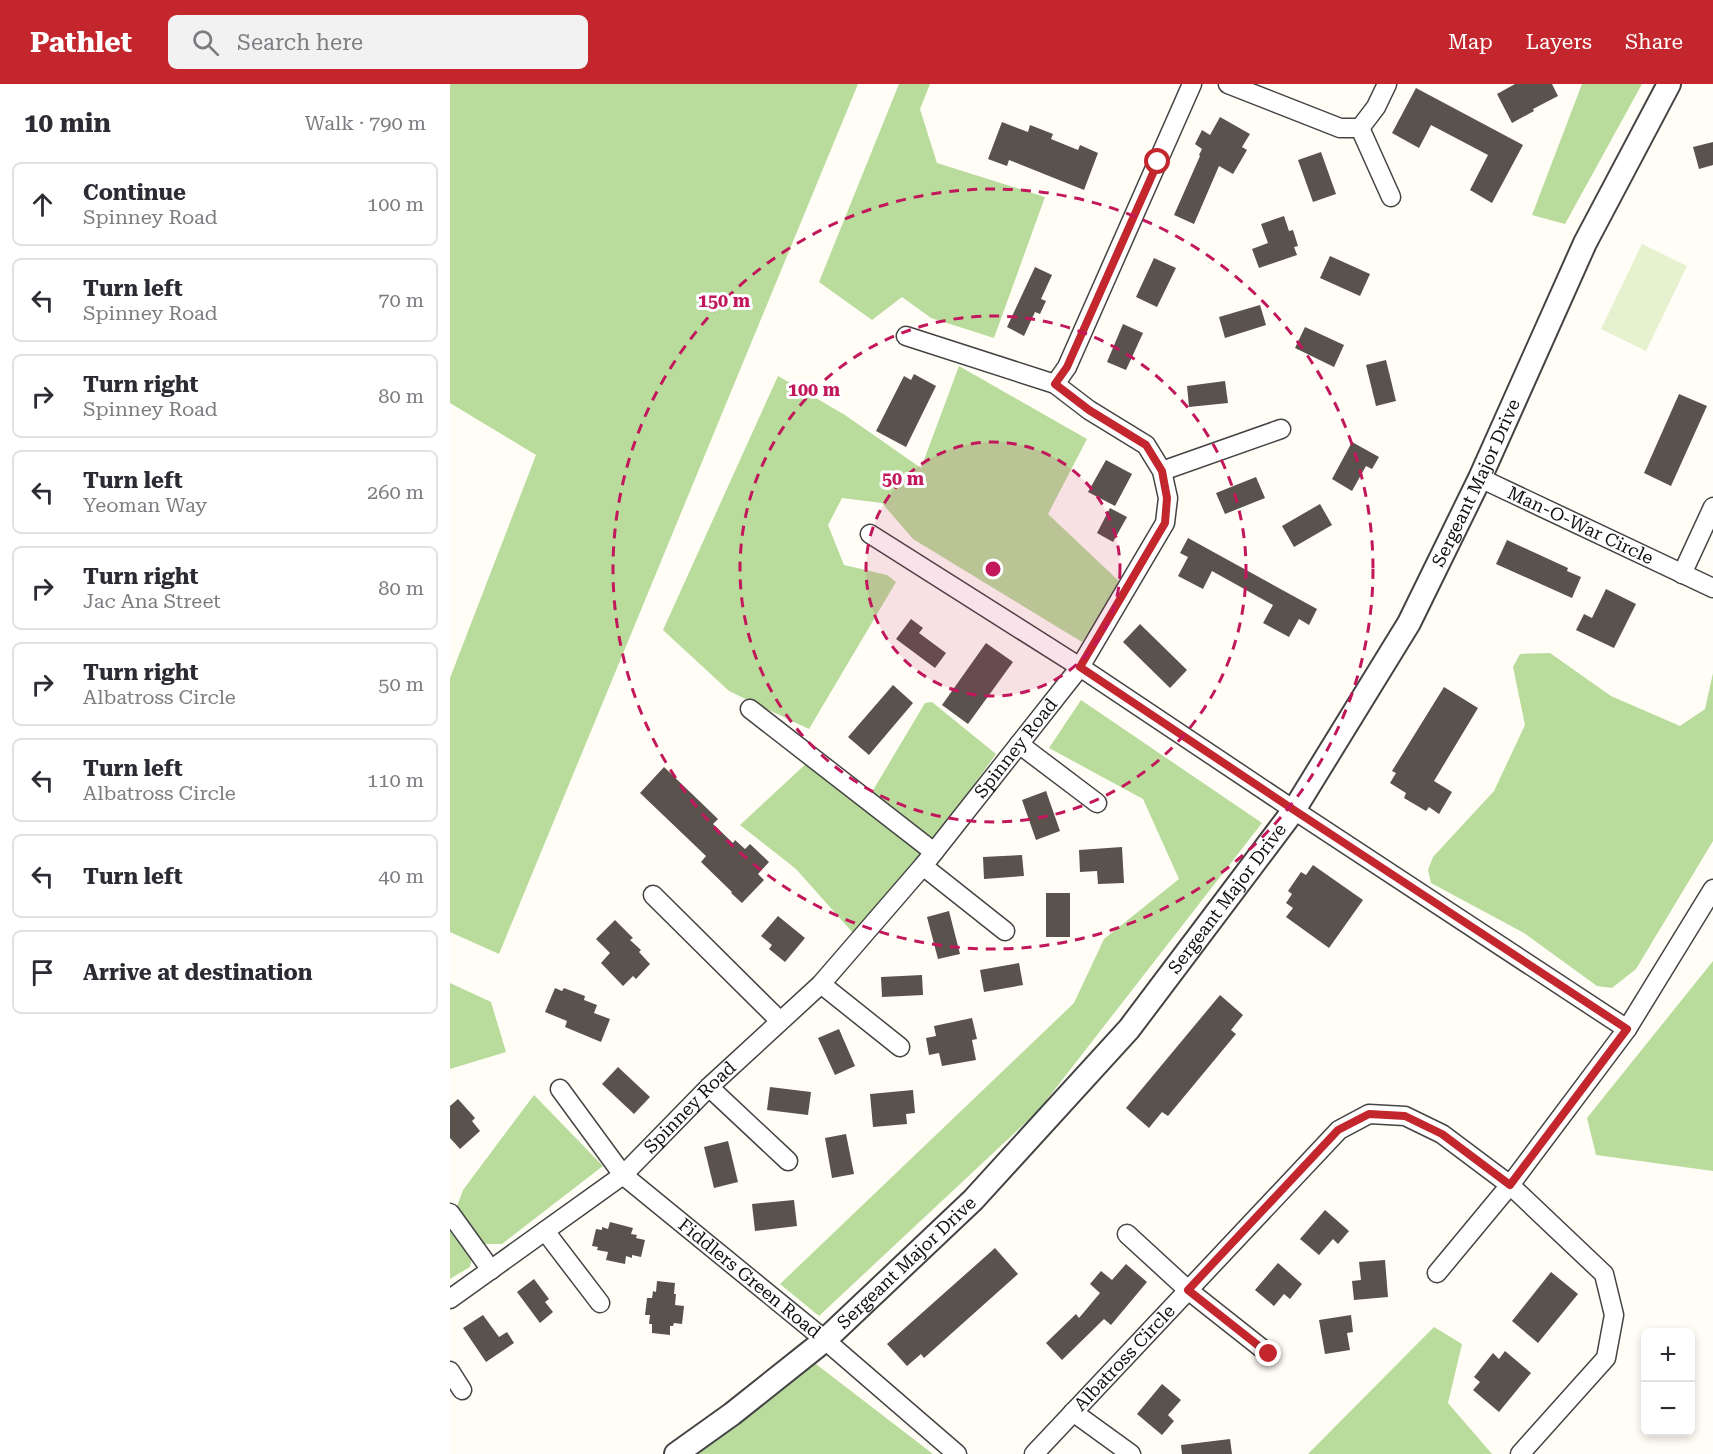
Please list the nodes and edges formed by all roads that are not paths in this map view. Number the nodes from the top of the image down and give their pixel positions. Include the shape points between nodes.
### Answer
1 (1192, 84) edge
2 (1228, 84) edge
3 (1387, 84) edge
4 (1669, 84) edge
5 (1360, 128) junction
6 (1391, 197) dead end
7 (906, 336) dead end
8 (1055, 384) junction
9 (1281, 429) dead end
10 (1162, 471) junction
11 (1480, 478) junction
12 (1713, 507) edge
13 (870, 534) dead end
14 (1682, 574) junction
15 (1713, 588) edge
16 (1080, 667) junction
17 (750, 709) dead end
18 (1019, 744) junction
19 (1097, 803) dead end
20 (1294, 810) junction
21 (929, 859) junction
22 (1713, 889) edge
23 (653, 896) dead end
24 (1005, 931) dead end
25 (821, 984) junction
26 (780, 1021) junction
27 (1627, 1029) junction
28 (900, 1047) dead end
29 (709, 1087) junction
30 (560, 1089) dead end
31 (788, 1161) dead end
32 (622, 1175) junction
33 (1510, 1185) junction
34 (450, 1213) edge
35 (545, 1231) junction
36 (1127, 1234) dead end
37 (491, 1270) junction
38 (1437, 1273) dead end
39 (1188, 1290) junction
40 (450, 1299) edge
41 (600, 1303) dead end
42 (825, 1340) junction
43 (1269, 1354) dead end
44 (450, 1371) edge
45 (462, 1390) dead end
46 (1073, 1412) junction
47 (676, 1454) edge
48 (957, 1454) edge
49 (1034, 1454) edge
50 (1131, 1454) edge
51 (1520, 1454) edge

1 - 8 street via 1067,367
2 - 5 street via 1340,128
3 - 5 street
4 - 11 street, Sergeant Major Drive via 1585,243
5 - 6 street
7 - 8 street, Spinney Road
8 - 10 street, Spinney Road via 1146,445
9 - 10 street
10 - 16 street, Spinney Road via 1167,498 1165,523
11 - 14 street, Man-O-War Circle
11 - 20 street, Sergeant Major Drive via 1409,622
12 - 14 street
13 - 16 street
14 - 15 street, Man-O-War Circle
16 - 18 street, Spinney Road
16 - 20 street
17 - 21 street
18 - 19 street
18 - 21 street, Spinney Road
20 - 27 street
20 - 42 street, Sergeant Major Drive via 1129,1029 973,1200
21 - 24 street
21 - 25 street, Spinney Road
22 - 27 street
23 - 26 street
25 - 26 street, Spinney Road
25 - 28 street
26 - 29 street, Spinney Road
27 - 33 street
29 - 31 street
29 - 32 street, Spinney Road
30 - 32 street, Fiddlers Green Road
32 - 35 street, Spinney Road
32 - 42 street, Fiddlers Green Road
33 - 38 street
33 - 39 street, Albatross Circle via 1442,1134 1405,1116 1369,1114 1338,1130
33 - 51 street, Albatross Circle via 1604,1274 1614,1315 1605,1358
34 - 37 street
35 - 37 street, Spinney Road
35 - 41 street
36 - 39 street
37 - 40 street, Spinney Road
39 - 43 street
39 - 46 street, Albatross Circle
42 - 47 street, Sergeant Major Drive
42 - 48 street, Fiddlers Green Road
44 - 45 street
46 - 49 street, Albatross Circle
46 - 50 street

